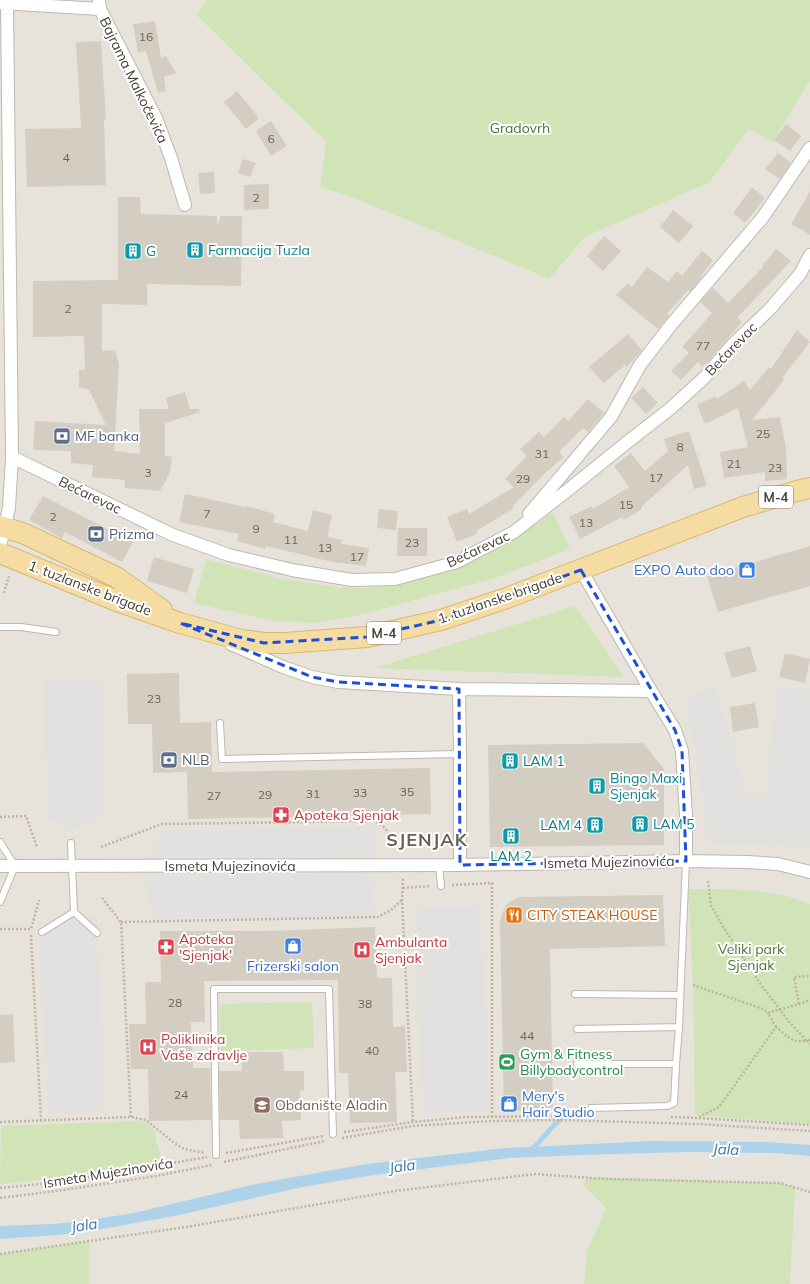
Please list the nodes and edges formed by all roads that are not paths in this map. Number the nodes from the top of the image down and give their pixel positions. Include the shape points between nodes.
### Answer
1 (4, 2) edge
2 (100, 4) edge
3 (810, 148) edge
4 (185, 205) dead end
5 (810, 255) edge
6 (5, 368) edge
7 (12, 457) junction
8 (810, 488) edge
9 (514, 532) junction
10 (1, 533) edge
11 (0, 553) edge
12 (581, 570) junction
13 (180, 623) junction
14 (0, 627) edge
15 (56, 632) dead end
16 (459, 689) junction
17 (651, 692) junction
18 (220, 723) dead end
19 (460, 754) junction
20 (0, 842) edge
21 (71, 843) dead end
22 (686, 861) junction
23 (439, 865) junction
24 (460, 865) junction
25 (0, 866) edge
26 (16, 866) junction
27 (72, 866) junction
28 (810, 872) edge
29 (441, 886) dead end
30 (0, 902) edge
31 (74, 912) junction
32 (42, 932) dead end
33 (98, 933) dead end
34 (575, 994) dead end
35 (680, 995) junction
36 (679, 1027) junction
37 (577, 1029) dead end
38 (577, 1064) dead end
39 (676, 1064) junction
40 (591, 1108) dead end
41 (335, 1136) road end
42 (216, 1155) road end

1 - 2 street
1 - 6 street
2 - 4 street, Bajrama Malkočevića via 156,118
3 - 9 street via 763,217 640,365 611,417
5 - 9 street, Bećarevac via 800,274 770,309 732,345 705,377 671,408
6 - 7 street
7 - 9 street, Bećarevac via 173,535 229,555 292,570 352,580 395,579 457,562
7 - 10 street via 9,508
8 - 12 main road, 1. tuzlanske brigade / M-4 via 743,507
10 - 13 main road, 1. tuzlanske brigade / M-4 via 26,534 116,577
11 - 13 main road, 1. tuzlanske brigade / M-4 via 117,601
12 - 13 main road, 1. tuzlanske brigade / M-4 via 448,617 367,637 264,643 242,640
12 - 17 street, Ismeta Mujezinovića
13 - 16 street via 312,677 338,682
14 - 15 lane
16 - 17 street
16 - 19 street
17 - 22 street, Ismeta Mujezinovića via 675,730 682,751
18 - 19 lane via 222,758
19 - 24 street
20 - 26 lane
21 - 27 lane
22 - 24 street, Ismeta Mujezinovića
22 - 28 street, Ismeta Mujezinovića via 778,864
22 - 35 lane
23 - 24 street, Ismeta Mujezinovića
23 - 27 street, Ismeta Mujezinovića
23 - 29 lane
25 - 26 street, Ismeta Mujezinovića
26 - 27 street, Ismeta Mujezinovića
26 - 30 lane
27 - 31 lane
31 - 32 lane
31 - 33 lane
34 - 35 lane
35 - 36 lane
36 - 37 lane
36 - 39 lane
38 - 39 lane
39 - 40 lane via 674,1103 667,1106
41 - 42 lane via 329,989 214,989

